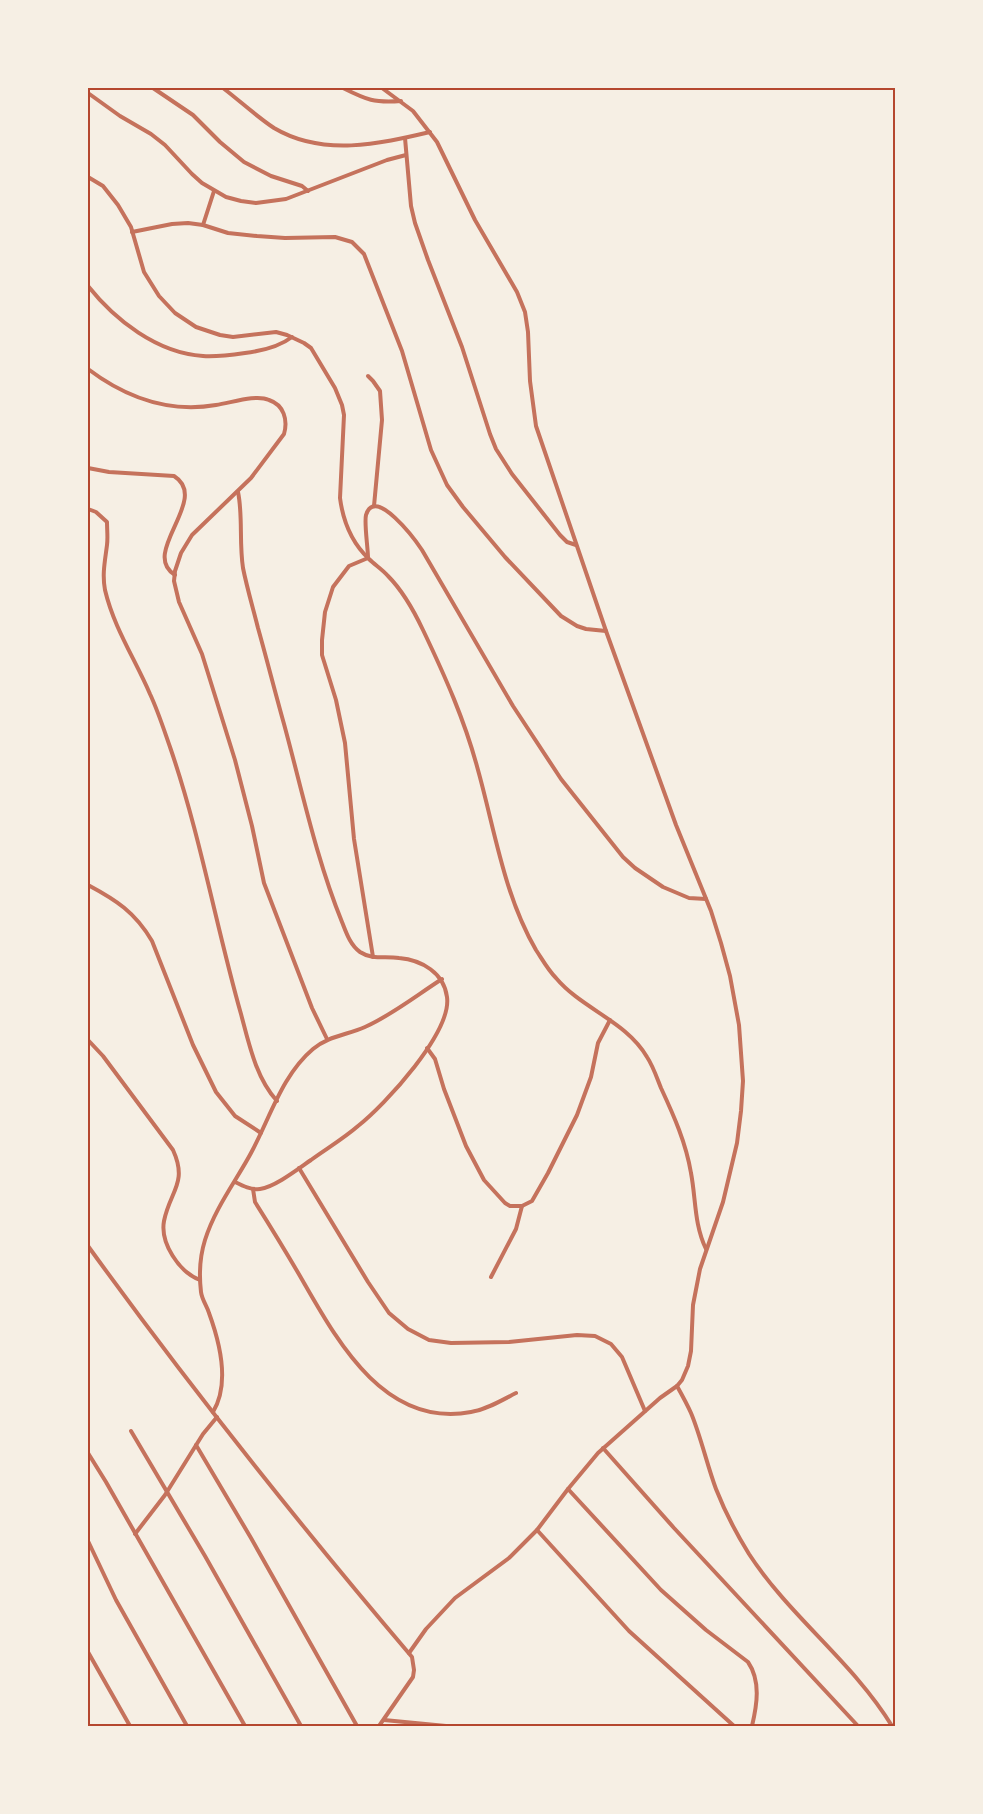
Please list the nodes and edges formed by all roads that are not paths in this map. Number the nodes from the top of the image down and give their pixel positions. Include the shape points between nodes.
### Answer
1 (153, 88) edge
2 (223, 88) edge
3 (343, 88) edge
4 (382, 88) edge
5 (88, 94) edge
6 (401, 101) junction
7 (430, 132) junction
8 (405, 138) junction
9 (406, 155) junction
10 (88, 176) edge
11 (214, 191) junction
12 (308, 191) junction
13 (203, 225) junction
14 (132, 232) junction
15 (88, 286) edge
16 (292, 337) junction
17 (88, 369) edge
18 (368, 376) dead end
19 (88, 468) edge
20 (238, 492) junction
21 (374, 506) junction
22 (88, 509) edge
23 (576, 545) junction
24 (368, 558) junction
25 (174, 575) junction
26 (606, 630) junction
27 (88, 886) edge
28 (706, 899) junction
29 (373, 957) junction
30 (442, 979) junction
31 (610, 1020) junction
32 (327, 1039) junction
33 (88, 1040) edge
34 (427, 1048) junction
35 (277, 1101) junction
36 (261, 1133) junction
37 (300, 1168) junction
38 (235, 1182) junction
39 (253, 1189) junction
40 (522, 1206) junction
41 (88, 1246) edge
42 (706, 1248) junction
43 (491, 1277) dead end
44 (200, 1280) junction
45 (677, 1386) junction
46 (516, 1393) dead end
47 (645, 1411) junction
48 (213, 1412) junction
49 (217, 1417) junction
50 (131, 1431) dead end
51 (196, 1445) junction
52 (603, 1448) junction
53 (88, 1453) edge
54 (568, 1489) junction
55 (168, 1491) junction
56 (537, 1530) junction
57 (135, 1534) junction
58 (88, 1541) edge
59 (88, 1652) edge
60 (409, 1653) junction
61 (384, 1720) junction
62 (130, 1726) edge
63 (187, 1726) edge
64 (245, 1726) edge
65 (301, 1726) edge
66 (357, 1726) edge
67 (379, 1726) edge
68 (446, 1726) edge
69 (734, 1726) edge
70 (752, 1726) edge
71 (858, 1726) edge
72 (892, 1726) edge

1 - 12 lane via 193,114 244,162
2 - 8 lane via 275,128 310,142 334,146
3 - 6 lane via 367,100
4 - 6 lane
5 - 11 lane via 151,134
6 - 7 lane
7 - 8 lane
7 - 23 lane via 525,312 536,426
8 - 9 lane
9 - 12 lane
9 - 23 lane via 415,223 496,449 560,535
10 - 14 lane via 111,195
11 - 12 lane via 256,203 286,199
11 - 13 lane
13 - 14 lane via 172,224
13 - 26 lane via 257,236 341,237 358,247 364,254 402,351 433,456 447,485 505,557 561,616 586,629
14 - 16 lane via 152,286 166,305 185,320 220,335 233,337 276,332
15 - 16 lane via 132,328 162,345 188,354 218,356 252,352
16 - 24 lane via 311,348 339,396 344,424 341,510 349,533
17 - 20 lane via 125,392 168,406 198,407 256,398 276,403 286,420 284,434
18 - 21 lane via 380,391 382,420
19 - 25 lane via 179,479 185,489 185,499 166,546 166,566
20 - 25 lane via 189,539
20 - 29 lane via 244,568 317,854 353,946
21 - 24 lane via 367,511 365,519
21 - 28 lane via 380,506 387,512 422,550 513,706 561,779 623,857 663,886 689,898
22 - 35 lane via 107,522 103,569 106,591 122,639 150,694 170,748 192,820 249,1042 262,1081
23 - 26 lane
24 - 29 lane via 349,566 333,587 325,612 322,655 345,743 354,839
24 - 31 lane via 388,575 406,600 450,687 470,741 511,896 527,933 556,979
25 - 32 lane via 179,602 202,654 235,760 264,883
26 - 28 lane
27 - 36 lane via 122,905 142,926 152,941 193,1046 216,1092 235,1116
28 - 42 lane via 735,1000 742,1081 741,1111 730,1175
29 - 30 lane via 412,960
30 - 32 lane via 366,1027
30 - 34 lane via 447,1009
31 - 40 lane via 598,1043 591,1077 577,1115 532,1202
31 - 42 lane via 628,1034 647,1056 678,1126 692,1176 700,1236
32 - 35 lane via 302,1060
33 - 44 lane via 173,1150 179,1182 165,1217 164,1233 178,1265 188,1275
34 - 37 lane via 389,1097 359,1126
34 - 40 lane via 435,1059 466,1146 484,1180 505,1203
35 - 36 lane
36 - 38 lane
37 - 39 lane via 267,1187
37 - 47 lane via 368,1282 390,1313 408,1329 429,1340 451,1343 595,1336 611,1344 622,1356
38 - 39 lane
38 - 44 lane via 205,1240
39 - 46 lane via 255,1202 332,1332 357,1364 387,1393 411,1406 449,1414 473,1412
40 - 43 lane via 516,1229
41 - 48 lane
42 - 45 lane via 696,1289 691,1351 686,1373
44 - 48 lane via 201,1295 215,1330 221,1359 219,1402
45 - 47 lane
45 - 72 lane via 691,1414 726,1513 749,1553 775,1589 854,1675
47 - 52 lane
48 - 49 lane
49 - 51 lane
49 - 60 lane
50 - 55 lane
51 - 55 lane
51 - 66 lane
52 - 54 lane
52 - 71 lane
53 - 57 lane
54 - 56 lane
54 - 70 lane via 661,1590 748,1662 757,1680
55 - 57 lane
55 - 65 lane
56 - 60 lane via 509,1558 455,1598
56 - 69 lane via 629,1631
57 - 64 lane
58 - 63 lane via 116,1600
59 - 62 lane
60 - 61 lane via 414,1663 413,1677
61 - 67 lane
61 - 68 lane

